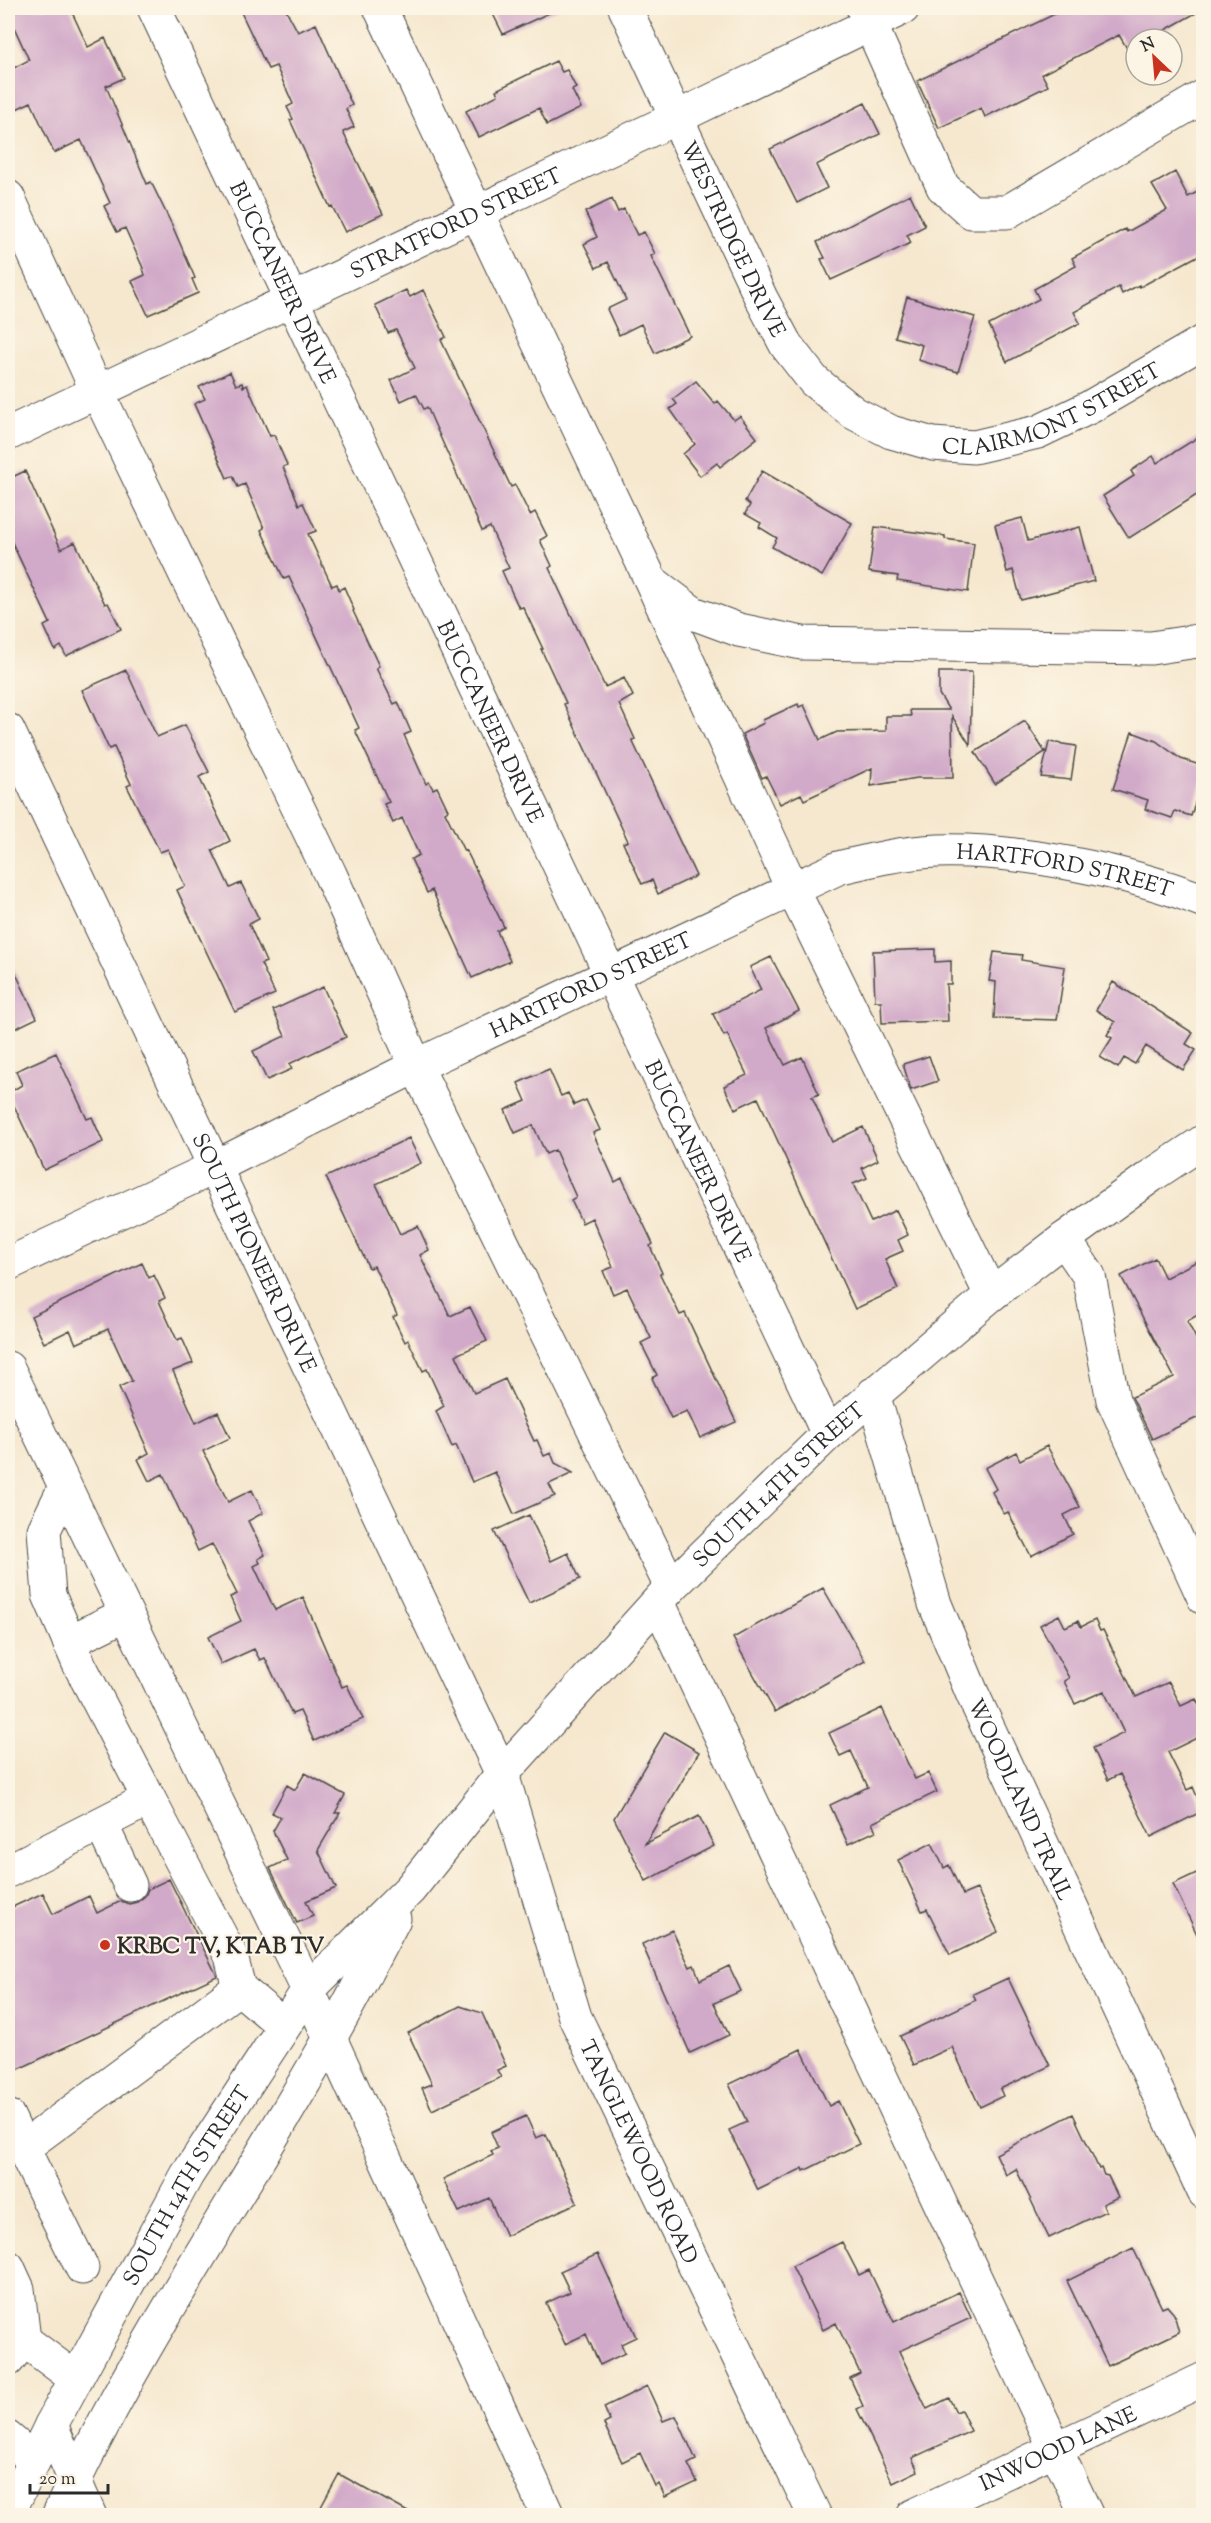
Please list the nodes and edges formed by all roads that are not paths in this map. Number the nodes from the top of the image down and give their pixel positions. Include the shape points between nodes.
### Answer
1 (154, 8) edge
2 (380, 8) edge
3 (625, 8) edge
4 (903, 8) edge
5 (866, 16) edge
6 (1203, 96) edge
7 (678, 117) junction
8 (8, 197) edge
9 (478, 212) junction
10 (291, 300) junction
11 (1203, 340) edge
12 (98, 391) junction
13 (891, 432) joint
14 (8, 434) edge
15 (651, 581) junction
16 (1203, 640) edge
17 (8, 730) edge
18 (793, 890) junction
19 (1203, 902) edge
20 (611, 975) junction
21 (416, 1066) junction
22 (1203, 1141) edge
23 (213, 1168) junction
24 (1064, 1239) junction
25 (10, 1257) edge
26 (992, 1295) junction
27 (8, 1368) edge
28 (873, 1394) junction
29 (828, 1434) junction
30 (65, 1487) junction
31 (664, 1595) junction
32 (1203, 1598) edge
33 (126, 1614) junction
34 (69, 1642) junction
35 (502, 1774) junction
36 (149, 1799) junction
37 (101, 1824) junction
38 (8, 1871) edge
39 (130, 1885) dead end
40 (410, 1890) junction
41 (239, 1988) junction
42 (308, 1990) junction
43 (284, 2026) junction
44 (329, 2039) junction
45 (8, 2116) edge
46 (23, 2148) junction
47 (1203, 2192) edge
48 (82, 2268) dead end
49 (11, 2283) edge
50 (16, 2350) edge
51 (76, 2379) junction
52 (1203, 2379) edge
53 (51, 2425) junction
54 (8, 2438) edge
55 (1058, 2448) junction
56 (34, 2460) junction
57 (74, 2480) junction
58 (8, 2514) edge
59 (58, 2516) edge
60 (90, 2516) edge
61 (548, 2516) edge
62 (815, 2516) edge
63 (913, 2516) edge
64 (1087, 2516) edge

1 - 10 street, BUCCANEER DRIVE
2 - 9 street
3 - 7 street, WESTRIDGE DRIVE
4 - 5 street, STRATFORD STREET
5 - 6 street via 943,187 971,212 1006,212
5 - 7 street, STRATFORD STREET
7 - 9 street, STRATFORD STREET
7 - 13 street, WESTRIDGE DRIVE via 786,345 814,381 854,413
8 - 12 street
9 - 10 street, STRATFORD STREET
9 - 15 street
10 - 12 street, STRATFORD STREET
10 - 20 street, BUCCANEER DRIVE
11 - 13 street, CLAIRMONT STREET via 1090,407 1038,432 974,447 933,444
12 - 14 street, STRATFORD STREET
12 - 21 street via 330,874
15 - 16 street via 693,613 739,630 802,643 1150,648
15 - 18 street
17 - 23 street, SOUTH PIONEER DRIVE
18 - 19 street, HARTFORD STREET via 838,868 881,857 937,851 978,852 1140,879
18 - 20 street, HARTFORD STREET
18 - 26 street
20 - 21 street, HARTFORD STREET
20 - 29 street, BUCCANEER DRIVE
21 - 23 street, HARTFORD STREET
21 - 31 street
22 - 24 street, SOUTH 14TH STREET
23 - 25 street, HARTFORD STREET
23 - 35 street, SOUTH PIONEER DRIVE
24 - 26 street, SOUTH 14TH STREET
24 - 32 street via 1089,1276 1113,1400
26 - 28 street, SOUTH 14TH STREET
27 - 30 street
28 - 29 street, SOUTH 14TH STREET
28 - 47 street, WOODLAND TRAIL via 943,1624
29 - 31 street, SOUTH 14TH STREET
30 - 33 street
30 - 34 street via 44,1530 50,1595
31 - 35 street, SOUTH 14TH STREET
31 - 55 street
33 - 34 street
33 - 42 street
34 - 36 street
35 - 40 street, SOUTH 14TH STREET
35 - 62 street, TANGLEWOOD ROAD via 575,2017
36 - 37 street
36 - 41 street via 231,1956
37 - 38 street
37 - 39 street
40 - 42 street, SOUTH 14TH STREET
40 - 44 street, SOUTH 14TH STREET
41 - 43 street
41 - 46 street
42 - 43 street, SOUTH 14TH STREET
42 - 44 street
43 - 51 street, SOUTH 14TH STREET via 187,2175
44 - 57 street, SOUTH 14TH STREET via 153,2334
44 - 61 street
45 - 46 street
46 - 48 street
49 - 50 street
50 - 51 street
51 - 53 street, SOUTH 14TH STREET
52 - 55 street, INWOOD LANE
53 - 56 street, SOUTH 14TH STREET
53 - 57 street
54 - 56 street
55 - 63 street, INWOOD LANE
55 - 64 street
56 - 58 street, SOUTH 14TH STREET
57 - 59 street, SOUTH 14TH STREET
57 - 60 street

